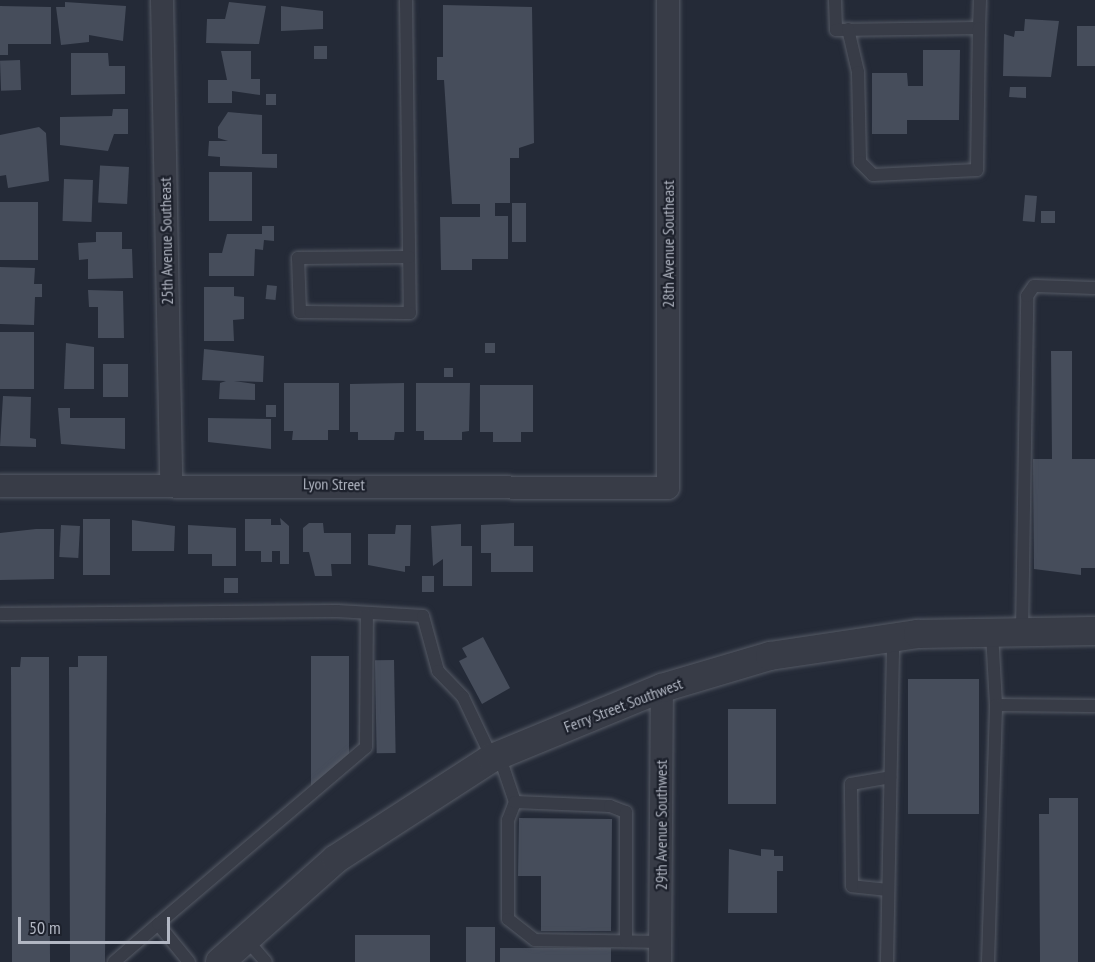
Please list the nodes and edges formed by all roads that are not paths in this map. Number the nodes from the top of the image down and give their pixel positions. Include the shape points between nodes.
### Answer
1 (162, 0) edge
2 (406, 0) edge
3 (668, 0) edge
4 (835, 0) edge
5 (980, 0) edge
6 (979, 28) junction
7 (848, 29) junction
8 (409, 258) junction
9 (1095, 288) edge
10 (171, 482) junction
11 (0, 486) edge
12 (668, 488) joint
13 (0, 614) edge
14 (367, 615) junction
15 (1095, 631) edge
16 (1022, 632) junction
17 (992, 633) junction
18 (893, 638) junction
19 (662, 688) junction
20 (996, 705) junction
21 (1095, 706) edge
22 (496, 756) junction
23 (891, 777) junction
24 (515, 802) junction
25 (888, 890) junction
26 (158, 924) junction
27 (246, 939) junction
28 (626, 941) junction
29 (660, 952) edge
30 (114, 962) edge
31 (189, 962) edge
32 (220, 962) edge
33 (266, 962) edge
34 (887, 962) edge
35 (988, 962) edge

1 - 10 street, 25th Avenue Southeast
2 - 8 lane
3 - 12 street, 28th Avenue Southeast
4 - 7 lane via 836,30
5 - 6 lane
6 - 7 lane
6 - 7 lane via 977,170 885,175 866,172 860,162 858,72
8 - 8 lane via 298,258 300,312 410,313
9 - 16 lane via 1034,286 1027,296
10 - 11 street, Lyon Street
10 - 12 street, Lyon Street
13 - 14 lane
14 - 22 lane via 426,619 438,671 463,698
14 - 26 lane via 366,747
15 - 16 street, Ferry Street Southwest
16 - 17 street, Ferry Street Southwest
17 - 18 street, Ferry Street Southwest
17 - 20 lane
18 - 19 street, Ferry Street Southwest via 770,656
18 - 23 lane
19 - 22 street, Ferry Street Southwest
19 - 29 street, 29th Avenue Southwest
20 - 21 lane
20 - 35 lane
22 - 24 lane
22 - 27 street, Ferry Street Southwest via 336,859
23 - 25 lane
23 - 25 lane via 851,784 852,886
24 - 28 lane via 610,806 626,812
24 - 28 lane via 508,820 508,919 535,940
25 - 34 lane
26 - 30 lane
26 - 31 lane
27 - 32 street, Ferry Street Southwest
27 - 33 lane
28 - 29 lane

